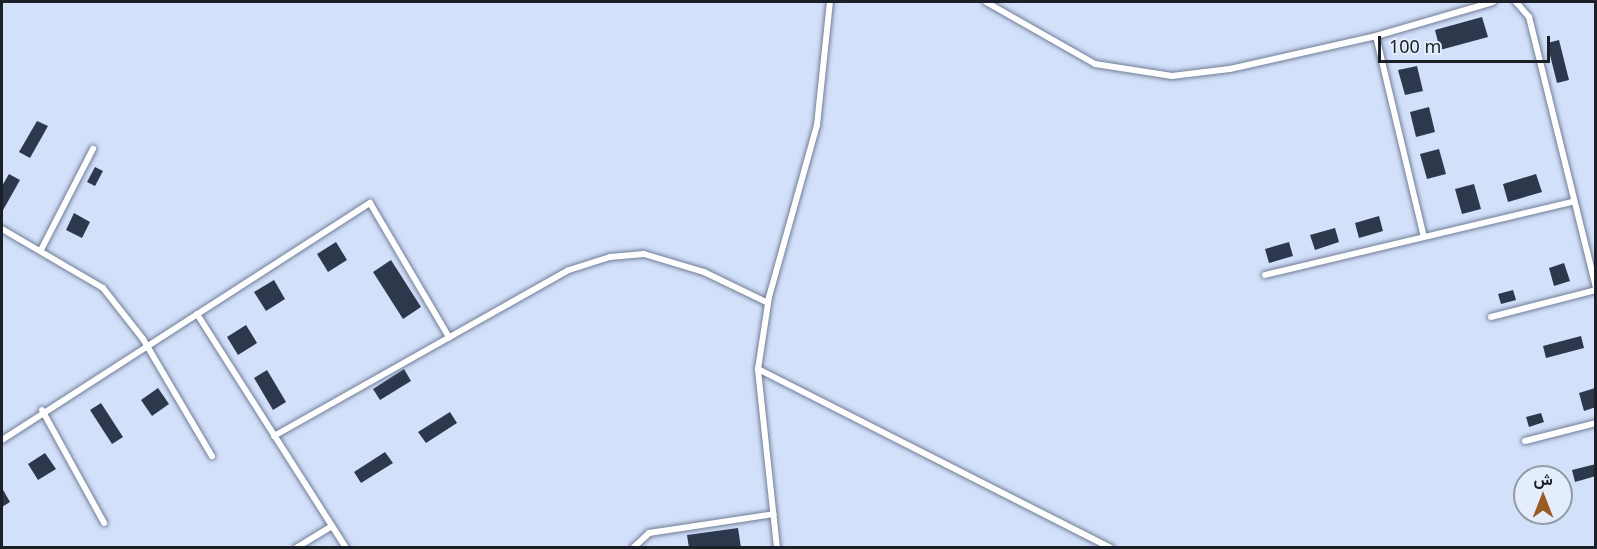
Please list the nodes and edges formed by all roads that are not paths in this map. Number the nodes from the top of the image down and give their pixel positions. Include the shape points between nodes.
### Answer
1 (830, 2) edge
2 (986, 2) edge
3 (1493, 2) edge
4 (1516, 2) edge
5 (1376, 36) junction
6 (93, 149) dead end
7 (1571, 202) junction
8 (2, 229) edge
9 (1423, 234) junction
10 (41, 250) junction
11 (1265, 275) dead end
12 (1596, 289) edge
13 (768, 303) junction
14 (197, 314) junction
15 (1491, 317) dead end
16 (449, 337) junction
17 (146, 345) junction
18 (758, 369) junction
19 (42, 410) junction
20 (1596, 423) edge
21 (274, 436) junction
22 (2, 440) edge
23 (1525, 441) dead end
24 (212, 456) dead end
25 (774, 514) junction
26 (104, 523) dead end
27 (332, 526) junction
28 (296, 548) edge
29 (346, 548) edge
30 (633, 548) edge
31 (777, 548) edge
32 (1111, 548) edge

1 - 13 lane via 817,124
2 - 5 lane via 1095,64 1153,75 1230,69
3 - 5 lane
4 - 7 lane via 1529,17
5 - 9 lane
6 - 10 lane
7 - 9 lane
7 - 12 lane
8 - 10 lane
9 - 11 lane
10 - 17 lane via 103,288
12 - 15 lane
13 - 16 lane via 704,272 644,254 610,257 569,270
13 - 18 lane
14 - 16 lane via 370,203
14 - 17 lane
14 - 21 lane
16 - 21 lane
17 - 19 lane
17 - 24 lane
18 - 25 lane
18 - 32 lane
19 - 22 lane
19 - 26 lane
20 - 23 lane
21 - 27 lane
25 - 30 lane via 649,533
25 - 31 lane
27 - 28 lane
27 - 29 lane

